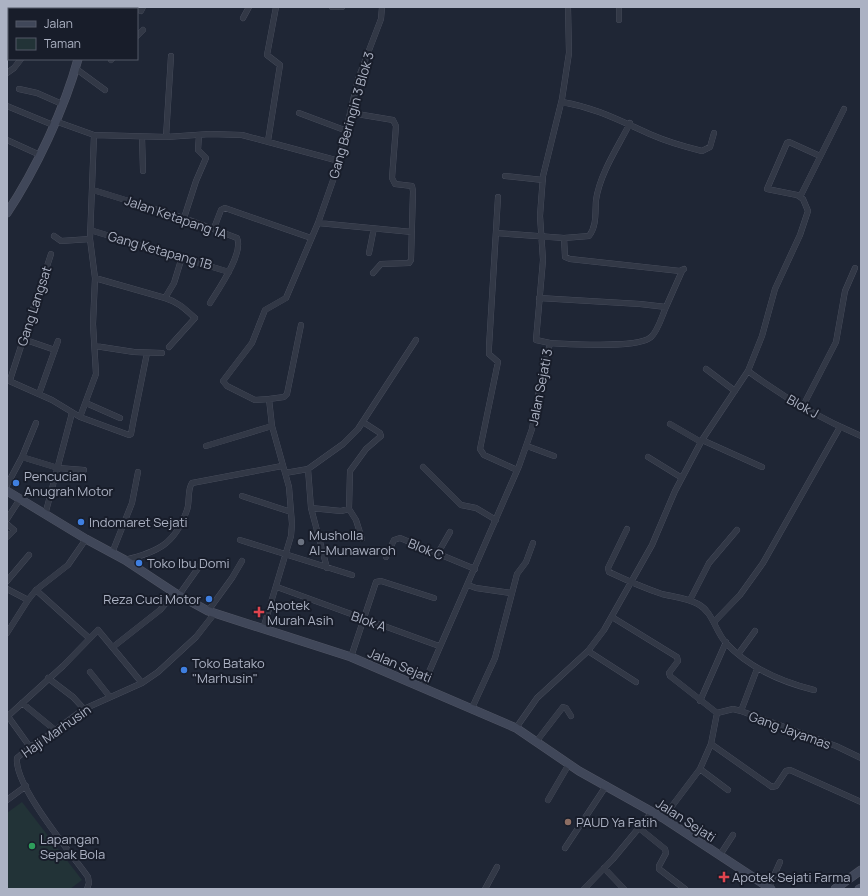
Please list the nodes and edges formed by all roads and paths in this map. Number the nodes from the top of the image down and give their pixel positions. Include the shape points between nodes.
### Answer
1 (249, 7) edge
2 (276, 7) edge
3 (332, 7) edge
4 (342, 7) edge
5 (382, 7) edge
6 (568, 7) edge
7 (619, 7) edge
8 (243, 18) dead end
9 (619, 20) dead end
10 (142, 30) dead end
11 (138, 35) edge
12 (171, 56) dead end
13 (20, 60) edge
14 (78, 60) edge
15 (75, 68) junction
16 (7, 73) edge
17 (19, 89) dead end
18 (105, 90) dead end
19 (562, 102) junction
20 (62, 104) junction
21 (7, 106) edge
22 (844, 109) dead end
23 (299, 113) dead end
24 (351, 113) junction
25 (54, 123) junction
26 (630, 123) junction
27 (347, 131) junction
28 (714, 133) dead end
29 (199, 134) junction
30 (94, 135) junction
31 (142, 137) junction
32 (166, 137) junction
33 (7, 140) edge
34 (268, 141) junction
35 (40, 155) junction
36 (820, 156) junction
37 (339, 161) junction
38 (143, 172) dead end
39 (505, 176) dead end
40 (542, 180) junction
41 (92, 190) junction
42 (498, 197) dead end
43 (800, 197) junction
44 (10, 201) edge
45 (7, 213) edge
46 (184, 218) junction
47 (318, 223) junction
48 (214, 228) junction
49 (374, 228) junction
50 (90, 230) junction
51 (412, 232) junction
52 (496, 233) junction
53 (540, 235) junction
54 (54, 236) dead end
55 (311, 238) junction
56 (564, 238) junction
57 (90, 239) junction
58 (369, 253) dead end
59 (51, 254) dead end
60 (182, 257) junction
61 (854, 268) dead end
62 (229, 272) junction
63 (373, 273) dead end
64 (95, 278) junction
65 (165, 298) junction
66 (539, 298) junction
67 (210, 303) dead end
68 (666, 307) junction
69 (301, 325) dead end
70 (23, 339) junction
71 (416, 340) dead end
72 (58, 341) dead end
73 (550, 344) junction
74 (95, 346) junction
75 (169, 347) dead end
76 (55, 350) junction
77 (147, 353) junction
78 (162, 353) dead end
79 (706, 369) dead end
80 (748, 371) junction
81 (8, 380) edge
82 (735, 390) junction
83 (39, 394) junction
84 (269, 399) junction
85 (86, 403) junction
86 (804, 406) junction
87 (72, 413) junction
88 (80, 417) junction
89 (120, 418) dead end
90 (363, 422) junction
91 (36, 423) dead end
92 (670, 424) dead end
93 (272, 426) junction
94 (840, 427) junction
95 (861, 436) edge
96 (701, 441) junction
97 (206, 446) dead end
98 (527, 446) junction
99 (554, 456) dead end
100 (22, 457) junction
101 (648, 457) dead end
102 (282, 466) junction
103 (762, 466) dead end
104 (423, 467) dead end
105 (58, 468) junction
106 (308, 469) junction
107 (84, 470) dead end
108 (518, 470) junction
109 (138, 472) dead end
110 (286, 473) junction
111 (682, 478) junction
112 (7, 485) edge
113 (7, 491) edge
114 (242, 496) dead end
115 (20, 499) junction
116 (311, 508) junction
117 (349, 509) junction
118 (291, 512) junction
119 (45, 515) junction
120 (7, 519) edge
121 (496, 520) junction
122 (7, 524) edge
123 (627, 529) dead end
124 (737, 530) dead end
125 (450, 532) dead end
126 (7, 537) edge
127 (86, 539) junction
128 (362, 539) dead end
129 (240, 540) dead end
130 (532, 543) dead end
131 (112, 553) junction
132 (438, 553) junction
133 (29, 555) dead end
134 (286, 556) junction
135 (386, 557) dead end
136 (125, 560) junction
137 (242, 561) dead end
138 (201, 564) dead end
139 (327, 568) junction
140 (476, 569) junction
141 (352, 575) dead end
142 (7, 581) edge
143 (630, 582) junction
144 (468, 585) junction
145 (277, 587) junction
146 (7, 589) edge
147 (36, 590) junction
148 (511, 593) junction
149 (177, 594) junction
150 (434, 598) dead end
151 (28, 600) junction
152 (690, 600) junction
153 (211, 613) junction
154 (612, 617) junction
155 (363, 619) junction
156 (714, 622) junction
157 (263, 629) junction
158 (755, 632) dead end
159 (7, 633) edge
160 (89, 638) junction
161 (726, 642) junction
162 (439, 646) junction
163 (112, 647) junction
164 (588, 651) junction
165 (739, 653) junction
166 (351, 657) junction
167 (757, 668) junction
168 (90, 672) dead end
169 (48, 678) junction
170 (636, 682) dead end
171 (142, 683) junction
172 (422, 688) junction
173 (814, 690) dead end
174 (110, 697) junction
175 (700, 701) junction
176 (22, 703) junction
177 (472, 708) junction
178 (84, 709) junction
179 (740, 711) junction
180 (717, 713) junction
181 (8, 715) edge
182 (571, 716) dead end
183 (516, 728) junction
184 (55, 730) junction
185 (536, 742) junction
186 (711, 744) junction
187 (30, 747) junction
188 (861, 758) edge
189 (569, 764) junction
190 (700, 769) junction
191 (26, 786) junction
192 (606, 786) junction
193 (728, 790) dead end
194 (7, 800) edge
195 (548, 800) dead end
196 (861, 802) edge
197 (652, 812) junction
198 (663, 818) junction
199 (639, 828) junction
200 (733, 835) dead end
201 (565, 848) dead end
202 (720, 856) junction
203 (780, 862) dead end
204 (497, 867) dead end
205 (604, 868) junction
206 (861, 870) edge
207 (770, 888) edge
208 (87, 889) edge
209 (485, 889) edge
210 (584, 889) edge
211 (624, 889) edge
212 (685, 889) edge
213 (836, 889) edge

1 - 8 street
2 - 34 street via 267,55 280,65
3 - 4 street
5 - 24 street, Gang Beringin 3 Blok 3 via 381,19 358,79
6 - 19 street, Jalan Sejati 3 via 569,53
7 - 9 street
10 - 11 street
12 - 32 street
13 - 16 street
14 - 15 main road
15 - 18 street
15 - 20 main road
17 - 20 street via 37,93
19 - 26 street via 582,106
19 - 40 street, Jalan Sejati 3
20 - 25 main road
21 - 25 street
22 - 36 street
23 - 27 street
24 - 27 street, Gang Beringin 3 Blok 3
24 - 51 street via 393,120 396,126 392,178 395,184 412,186
25 - 30 street
25 - 35 main road
26 - 28 street via 652,135 702,151 710,147
26 - 56 street via 602,180 596,198 593,230 589,236
27 - 37 street, Gang Beringin 3 Blok 3
29 - 32 street
29 - 34 street via 242,134
29 - 46 street via 198,150 206,158
30 - 31 street
30 - 41 street
31 - 32 street
31 - 38 street
33 - 35 street
34 - 37 street
35 - 44 main road
36 - 43 street
36 - 43 street via 789,142 786,143 767,189
37 - 47 street, Gang Beringin 3 Blok 3
39 - 40 street
40 - 53 street, Jalan Sejati 3
41 - 46 street, Jalan Ketapang 1A
41 - 50 street
42 - 52 street
43 - 80 street via 808,211 806,220 775,289 762,336
44 - 45 main road
46 - 48 street, Jalan Ketapang 1A
47 - 49 street
47 - 55 street, Gang Beringin 3 Blok 3
48 - 55 street via 221,210 225,208
48 - 62 street, Jalan Ketapang 1A via 239,240
49 - 51 street
49 - 58 street
50 - 57 street
50 - 60 street, Gang Ketapang 1B
51 - 63 street via 409,264 381,264
52 - 53 street
52 - 108 street via 489,354 498,362 480,449 484,455
53 - 56 street
53 - 66 street, Jalan Sejati 3 via 543,260
54 - 57 street via 61,241
55 - 84 street, Gang Beringin 3 Blok 3 via 286,298 265,310 252,343 223,381 227,386 255,400
56 - 68 street via 565,257 570,259 684,270
57 - 64 street
59 - 70 street, Gang Langsat
60 - 62 street, Gang Ketapang 1B
60 - 65 street via 174,283
61 - 86 street via 845,291 836,342
62 - 67 street, Jalan Ketapang 1A
64 - 65 street
64 - 74 street
65 - 75 street via 176,302 195,318
66 - 68 street
66 - 73 street, Jalan Sejati 3 via 536,340
68 - 73 street via 652,336 645,342
69 - 84 street via 288,394
70 - 76 street
70 - 81 street, Gang Langsat
71 - 90 street
72 - 76 street
73 - 98 street, Jalan Sejati 3
74 - 77 street
74 - 85 street via 96,374
76 - 83 street
77 - 78 street
77 - 88 street via 131,434 126,435
79 - 82 street
80 - 82 street
80 - 86 street, Blok J via 771,388
81 - 83 street
82 - 96 street
83 - 87 street
84 - 93 street
85 - 88 street
85 - 89 street
86 - 94 street, Blok J
87 - 88 street
87 - 105 street
90 - 106 street via 343,444
90 - 117 street via 381,436 366,449 350,472
91 - 100 street
92 - 96 street
93 - 97 street
93 - 102 street
94 - 95 street, Blok J
94 - 156 street via 763,564 740,595
96 - 103 street
96 - 111 street
98 - 99 street
98 - 108 street, Jalan Sejati 3
100 - 105 street
100 - 112 street
101 - 111 street
102 - 110 street
102 - 136 street via 192,483 187,510 175,535 151,554
104 - 121 street via 461,505 476,508
105 - 107 street
105 - 119 street
106 - 110 street
106 - 116 street
108 - 121 street, Jalan Sejati 3
109 - 131 street via 132,503
110 - 118 street
111 - 143 street via 652,545
113 - 115 main road, Jalan Sejati
114 - 118 street
115 - 119 main road, Jalan Sejati
115 - 120 street
116 - 117 street
116 - 139 street
117 - 128 street via 356,520
118 - 134 street via 291,536
119 - 127 main road, Jalan Sejati
121 - 140 street, Jalan Sejati 3
122 - 126 street via 14,530
123 - 143 street via 607,569
124 - 152 street via 709,563
125 - 132 street
127 - 131 main road, Jalan Sejati
127 - 147 street via 68,565
129 - 134 street
130 - 148 street
131 - 136 main road, Jalan Sejati
132 - 135 street, Blok C via 397,538
132 - 140 street, Blok C
133 - 142 street
134 - 139 street
134 - 145 street
136 - 149 main road, Jalan Sejati
137 - 153 street, Haji Marhusin
138 - 149 street
139 - 141 street
140 - 144 street, Jalan Sejati 3
143 - 152 street via 661,594
143 - 154 street
144 - 148 street
144 - 162 street, Jalan Sejati 3
145 - 155 street, Blok A
145 - 157 street
146 - 151 street
147 - 151 street
147 - 160 street
148 - 177 street via 495,658
149 - 153 main road, Jalan Sejati
149 - 163 street
150 - 155 street via 379,581 375,583
151 - 159 street
152 - 156 street via 699,604
153 - 157 main road, Jalan Sejati
153 - 171 street, Haji Marhusin via 196,638 174,659
154 - 164 street
154 - 175 street via 677,657 678,661 669,673 670,676
155 - 162 street, Blok A
155 - 166 street
156 - 161 street
157 - 166 main road, Jalan Sejati
158 - 165 street
160 - 163 street via 99,630
160 - 169 street
161 - 165 street
161 - 175 street
162 - 172 street, Jalan Sejati 3
163 - 171 street
164 - 170 street
164 - 183 street via 543,691
165 - 167 street
166 - 172 main road, Jalan Sejati
167 - 173 street via 786,682
167 - 179 street
168 - 174 street
169 - 176 street
169 - 178 street
171 - 174 street, Haji Marhusin
172 - 177 main road, Jalan Sejati
174 - 178 street, Haji Marhusin
175 - 180 street
176 - 181 street
176 - 184 street
177 - 183 main road, Jalan Sejati
178 - 184 street, Haji Marhusin
179 - 180 street, Gang Jayamas via 733,709
179 - 188 street, Gang Jayamas via 836,746
180 - 186 street
181 - 187 street
182 - 185 street via 563,707
183 - 185 main road, Jalan Sejati
184 - 187 street, Haji Marhusin
185 - 189 main road, Jalan Sejati
186 - 190 street
186 - 196 street via 772,787 776,786 786,771 790,770
187 - 191 street, Haji Marhusin via 20,754 17,762
189 - 192 main road, Jalan Sejati
189 - 195 street
190 - 193 street
190 - 198 street
191 - 194 street
191 - 208 street, Haji Marhusin via 32,800 88,877
192 - 197 main road, Jalan Sejati
192 - 201 street
197 - 198 main road, Jalan Sejati
197 - 199 street
198 - 202 main road, Jalan Sejati
199 - 205 street
199 - 212 street via 665,849 665,855 658,866
200 - 202 street
202 - 207 main road, Jalan Sejati
203 - 207 street
204 - 209 street
205 - 210 street
205 - 211 street
206 - 213 main road

